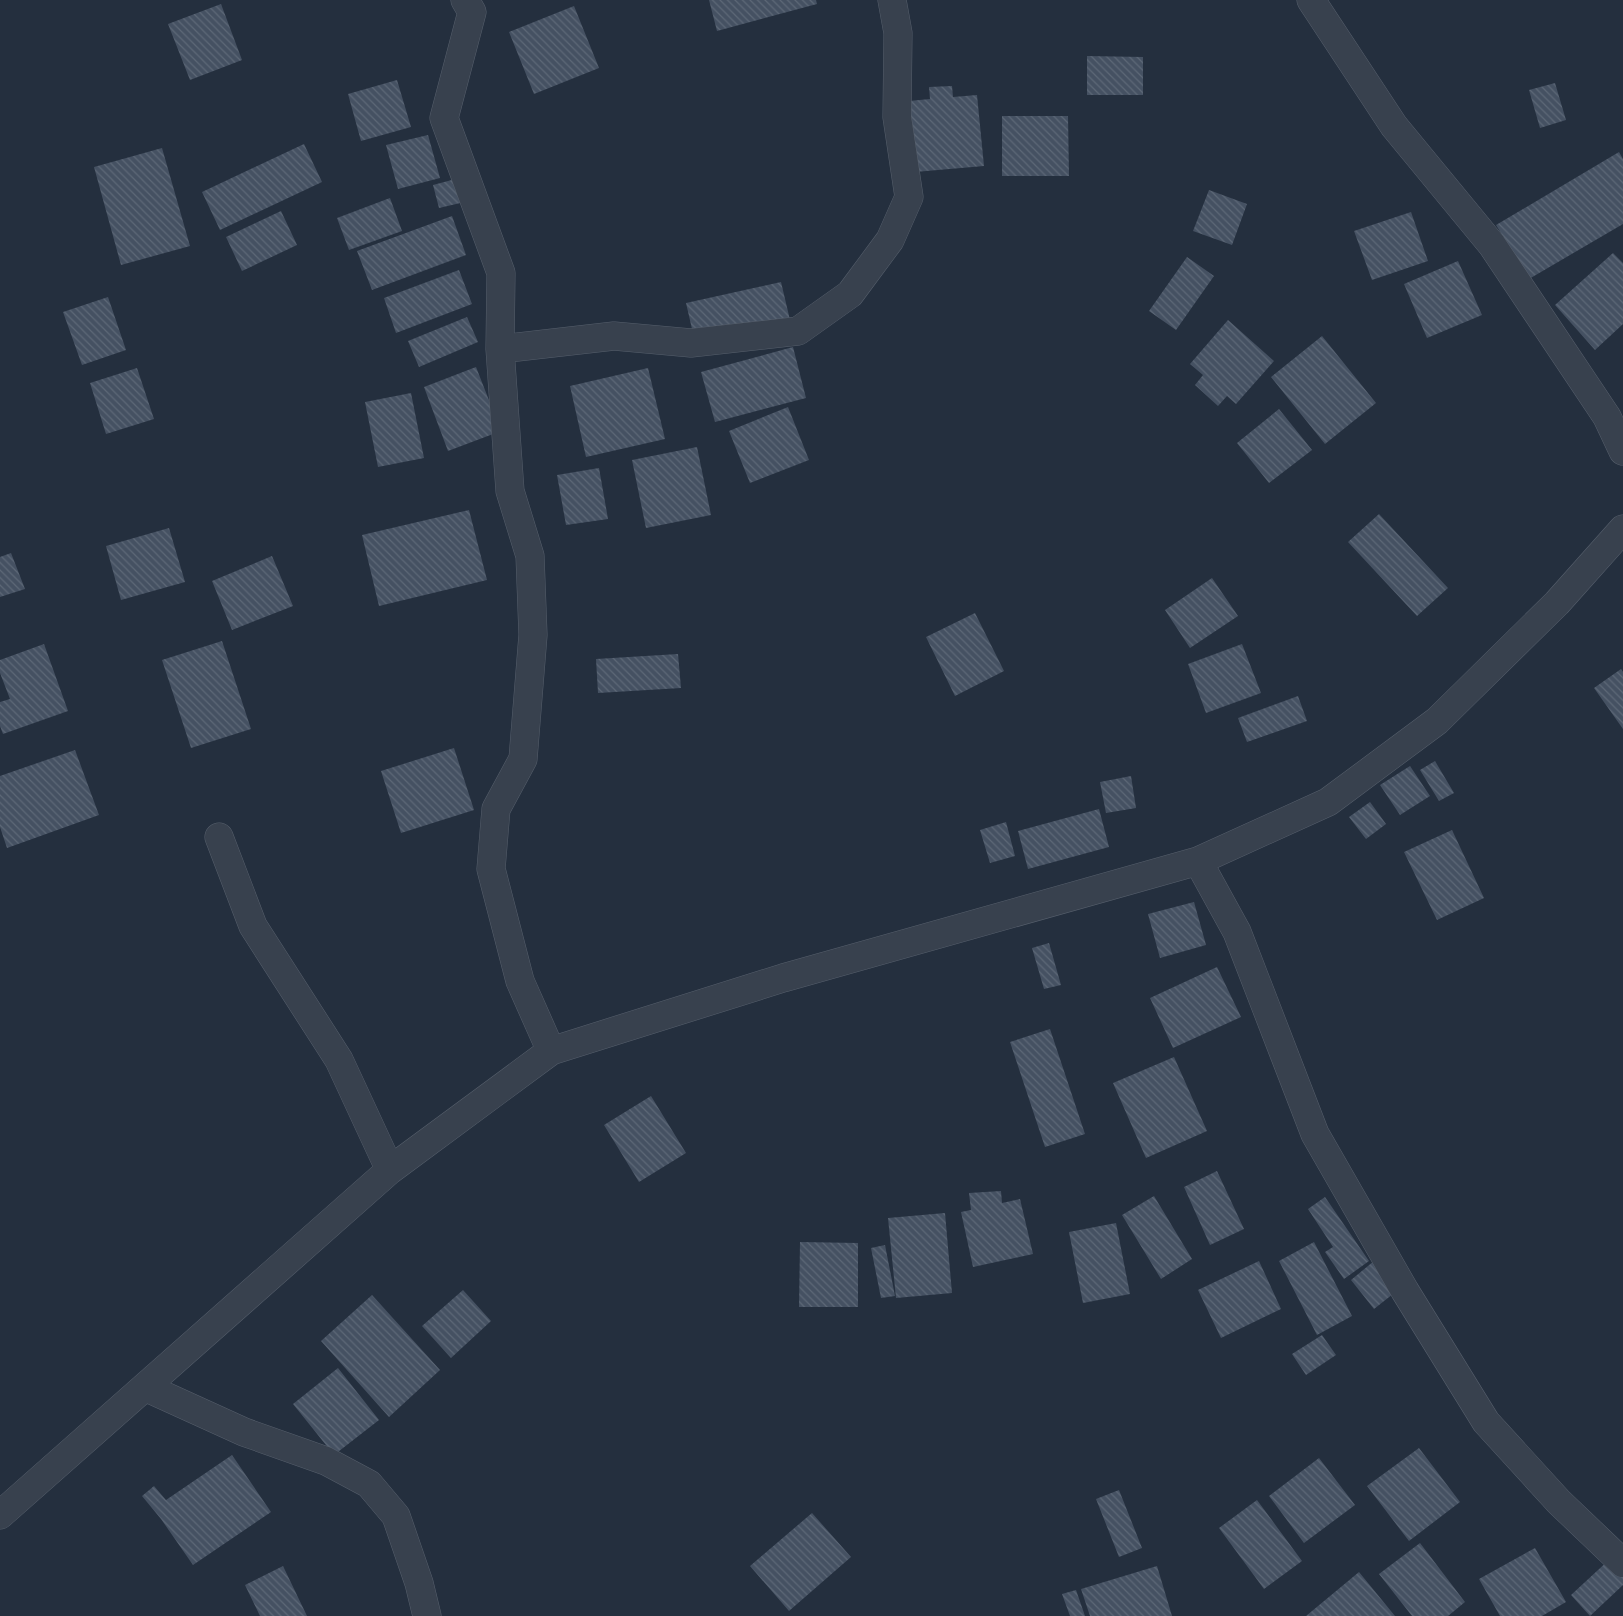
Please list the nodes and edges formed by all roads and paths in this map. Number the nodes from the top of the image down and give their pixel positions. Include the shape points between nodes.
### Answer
1 (465, 0) edge
2 (892, 0) edge
3 (1311, 0) edge
4 (500, 349) junction
5 (1623, 452) edge
6 (1623, 529) edge
7 (219, 837) dead end
8 (1198, 861) junction
9 (551, 1051) junction
10 (390, 1170) junction
11 (145, 1387) junction
12 (0, 1515) edge
13 (1623, 1562) edge
14 (427, 1616) edge

1 - 4 street via 472,12 444,118 501,273
2 - 4 street via 898,33 897,117 909,197 890,240 850,294 798,331 691,343 614,336
3 - 5 street via 1394,126 1492,245 1607,417
4 - 9 street via 510,491 530,556 533,635 523,759 496,809 491,869 520,981
6 - 8 street via 1557,603 1437,721 1328,802
7 - 10 street via 253,926 339,1060
8 - 9 street via 783,978
8 - 13 street via 1237,932 1315,1134 1404,1291 1486,1422 1559,1502
9 - 10 street
10 - 11 street
11 - 12 street
11 - 14 street via 244,1432 326,1461 368,1484 396,1516

